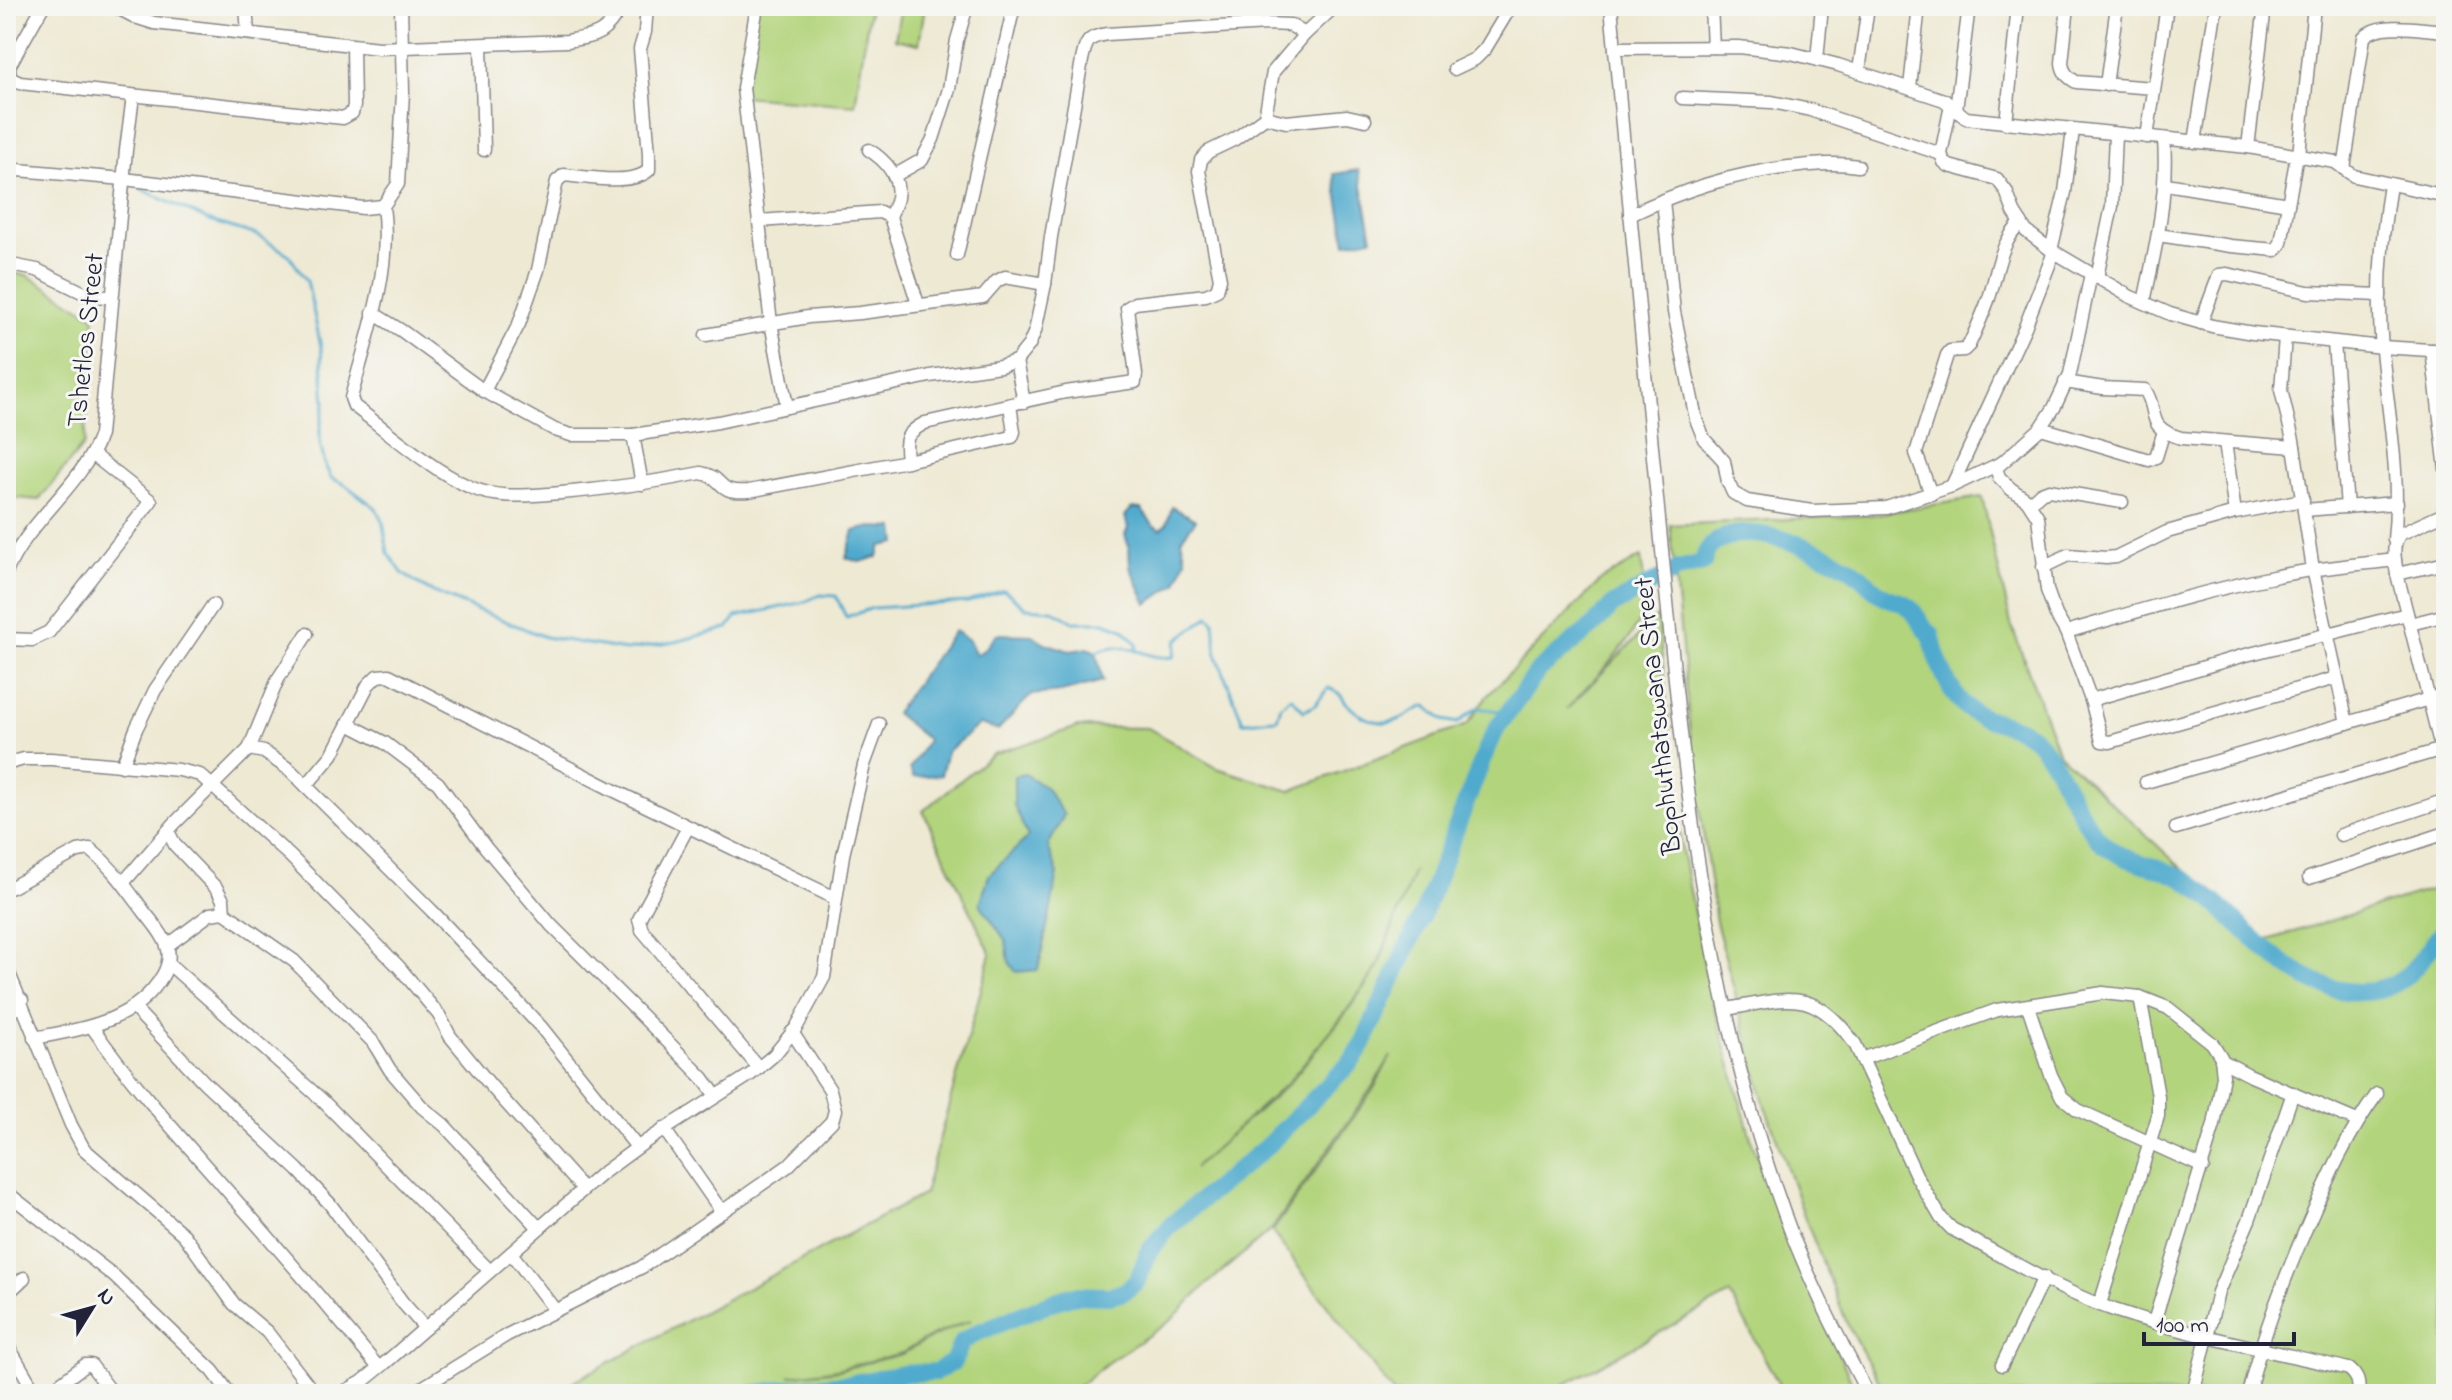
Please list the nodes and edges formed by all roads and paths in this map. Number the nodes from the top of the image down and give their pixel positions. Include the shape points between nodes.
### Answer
1 (43, 6) edge
2 (114, 6) edge
3 (246, 6) edge
4 (401, 6) edge
5 (621, 6) edge
6 (647, 6) edge
7 (757, 6) edge
8 (967, 6) edge
9 (1014, 6) edge
10 (1335, 6) edge
11 (1511, 6) edge
12 (1611, 6) edge
13 (1711, 6) edge
14 (1822, 6) edge
15 (1868, 6) edge
16 (1919, 6) edge
17 (1969, 6) edge
18 (2018, 6) edge
19 (2068, 6) edge
20 (2117, 6) edge
21 (2167, 6) edge
22 (2216, 6) edge
23 (2265, 6) edge
24 (2314, 6) edge
25 (2446, 31) edge
26 (248, 33) junction
27 (1305, 34) junction
28 (481, 45) junction
29 (353, 46) junction
30 (1713, 47) junction
31 (403, 48) junction
32 (1615, 48) junction
33 (1817, 60) junction
34 (1454, 69) dead end
35 (1859, 71) junction
36 (2106, 85) junction
37 (1910, 87) junction
38 (2154, 88) junction
39 (133, 96) junction
40 (1682, 98) dead end
41 (1954, 107) junction
42 (1265, 117) junction
43 (1365, 120) dead end
44 (2006, 123) junction
45 (2073, 130) junction
46 (2115, 134) junction
47 (2147, 137) junction
48 (2164, 139) junction
49 (2195, 142) junction
50 (2248, 147) junction
51 (484, 150) dead end
52 (869, 150) dead end
53 (1941, 154) junction
54 (2298, 155) junction
55 (1858, 166) dead end
56 (6, 169) edge
57 (2344, 169) junction
58 (894, 176) junction
59 (124, 179) junction
60 (2166, 184) junction
61 (2390, 185) junction
62 (2446, 196) edge
63 (1663, 200) junction
64 (2288, 204) junction
65 (383, 206) junction
66 (1630, 215) junction
67 (890, 217) junction
68 (760, 221) junction
69 (2021, 223) junction
70 (2158, 235) junction
71 (2052, 251) junction
72 (957, 255) dead end
73 (6, 264) edge
74 (2094, 276) junction
75 (1045, 284) junction
76 (2380, 295) junction
77 (112, 298) junction
78 (2144, 302) junction
79 (918, 304) junction
80 (373, 313) junction
81 (2446, 322) edge
82 (771, 323) junction
83 (2201, 323) junction
84 (706, 335) dead end
85 (2285, 337) junction
86 (2334, 343) junction
87 (2382, 347) junction
88 (2440, 351) edge
89 (1016, 361) junction
90 (2065, 382) junction
91 (484, 391) junction
92 (1024, 402) junction
93 (1010, 405) junction
94 (787, 407) junction
95 (2041, 428) junction
96 (2164, 431) junction
97 (633, 435) junction
98 (2225, 442) junction
99 (2294, 447) junction
100 (92, 454) junction
101 (907, 461) junction
102 (1999, 464) junction
103 (2446, 470) edge
104 (642, 484) junction
105 (1952, 486) junction
106 (1931, 494) junction
107 (2122, 502) dead end
108 (2030, 503) junction
109 (2397, 503) junction
110 (2303, 505) junction
111 (2347, 507) junction
112 (2235, 513) junction
113 (2446, 513) edge
114 (2394, 540) junction
115 (2446, 563) edge
116 (2043, 567) junction
117 (2396, 567) junction
118 (2313, 569) junction
119 (6, 573) edge
120 (213, 605) dead end
121 (2446, 615) edge
122 (2409, 619) junction
123 (2066, 632) junction
124 (307, 634) dead end
125 (2326, 634) junction
126 (6, 639) edge
127 (2336, 678) junction
128 (2446, 694) edge
129 (2428, 699) junction
130 (2091, 700) junction
131 (2347, 723) junction
132 (348, 724) junction
133 (879, 724) dead end
134 (249, 749) junction
135 (2443, 749) edge
136 (6, 764) edge
137 (122, 766) junction
138 (2446, 767) edge
139 (2146, 782) dead end
140 (306, 786) junction
141 (213, 787) junction
142 (2446, 800) edge
143 (688, 827) junction
144 (2176, 828) dead end
145 (168, 831) junction
146 (2446, 833) edge
147 (2341, 835) dead end
148 (2309, 878) dead end
149 (123, 883) junction
150 (6, 890) edge
151 (835, 898) junction
152 (224, 912) junction
153 (167, 946) junction
154 (169, 964) junction
155 (6, 966) edge
156 (2140, 997) junction
157 (22, 1000) junction
158 (2028, 1006) junction
159 (133, 1007) junction
160 (1726, 1009) junction
161 (6, 1019) edge
162 (92, 1027) junction
163 (792, 1032) junction
164 (34, 1038) junction
165 (1862, 1059) junction
166 (2221, 1060) junction
167 (759, 1068) junction
168 (2293, 1093) junction
169 (2377, 1094) dead end
170 (716, 1096) junction
171 (2357, 1121) junction
172 (664, 1129) junction
173 (2150, 1143) junction
174 (637, 1147) junction
175 (2203, 1167) junction
176 (583, 1189) junction
177 (6, 1192) edge
178 (722, 1212) junction
179 (539, 1228) junction
180 (511, 1253) junction
181 (490, 1271) junction
182 (2044, 1277) junction
183 (24, 1278) dead end
184 (6, 1295) edge
185 (2100, 1304) junction
186 (555, 1310) junction
187 (2154, 1322) junction
188 (425, 1328) junction
189 (2207, 1335) junction
190 (6, 1342) edge
191 (2259, 1348) junction
192 (2002, 1365) dead end
193 (379, 1368) junction
194 (36, 1394) edge
195 (46, 1394) edge
196 (113, 1394) edge
197 (230, 1394) edge
198 (315, 1394) edge
199 (340, 1394) edge
200 (412, 1394) edge
201 (1868, 1394) edge
202 (2193, 1394) edge
203 (2248, 1394) edge
204 (2358, 1394) edge

1 - 39 street via 9,66 10,78
2 - 26 street via 154,23
3 - 26 street
4 - 31 street
5 - 28 street via 598,35
6 - 91 street via 640,49 649,170 628,179 564,175 557,181 538,270 519,324
7 - 68 street via 743,88
8 - 58 street via 933,139 922,160
9 - 72 street
10 - 27 street
11 - 34 street via 1485,49
12 - 32 street, Bophuthatswana Street
13 - 30 street
14 - 33 street
15 - 35 street
16 - 37 street
17 - 41 street
18 - 44 street
19 - 36 street via 2063,70 2076,82
20 - 36 street
21 - 38 street
22 - 49 street
23 - 50 street
24 - 54 street
25 - 57 street via 2383,27 2364,37
26 - 29 street
27 - 42 street via 1273,72
27 - 75 street via 1290,25 1267,24 1107,34 1089,40
28 - 31 street
28 - 51 street
29 - 31 street
29 - 39 street via 354,106 343,118
30 - 32 street
30 - 33 street
31 - 65 street via 398,184
32 - 66 street, Bophuthatswana Street
33 - 35 street
35 - 37 street
36 - 38 street
37 - 41 street
38 - 47 street
39 - 59 street, Tshetlos Street
40 - 53 street via 1772,102 1810,110
41 - 44 street via 1966,118
41 - 53 street
42 - 43 street via 1286,122 1347,116
42 - 92 street via 1201,160 1220,279 1217,290 1127,308 1135,382
44 - 45 street
45 - 46 street
45 - 71 street
46 - 47 street
46 - 74 street via 2112,206
47 - 48 street
48 - 49 street
48 - 60 street
49 - 50 street
50 - 54 street
52 - 58 street
53 - 69 street via 1949,166 1997,179
54 - 57 street via 2335,162
54 - 64 street
55 - 63 street via 1823,164 1738,174
56 - 59 street
57 - 61 street
58 - 67 street via 897,198
59 - 65 street via 363,208
59 - 77 street, Tshetlos Street
60 - 64 street
60 - 70 street
61 - 62 street
61 - 76 street
63 - 66 street
63 - 106 street via 1674,312 1696,419 1704,439 1724,461 1733,493 1747,501 1812,511 1886,508
64 - 70 street via 2276,250
65 - 80 street via 383,272
66 - 160 street, Bophuthatswana Street via 1668,624 1699,882
67 - 68 street via 880,212
67 - 79 street
68 - 82 street
69 - 71 street
69 - 106 street via 2007,237 1969,345 1947,355 1919,440 1917,460
70 - 78 street
71 - 74 street
71 - 105 street via 2025,327
73 - 77 street via 37,270 86,294
74 - 78 street
74 - 90 street
75 - 79 street via 1005,277 983,297
75 - 89 street via 1035,331
76 - 83 street via 2308,292 2219,275
76 - 87 street
77 - 100 street, Tshetlos Street via 104,416
78 - 83 street
79 - 82 street
80 - 91 street
80 - 104 street via 351,398 354,406 439,470 495,495
81 - 88 street
82 - 84 street
82 - 94 street
83 - 85 street
85 - 86 street
85 - 99 street via 2281,390
86 - 87 street
86 - 111 street
87 - 88 street
87 - 109 street
88 - 103 street
89 - 92 street
89 - 94 street
90 - 95 street
90 - 96 street via 2145,390
91 - 97 street via 571,435
92 - 93 street
93 - 101 street via 910,431
93 - 101 street via 1012,437
94 - 97 street
95 - 96 street via 2149,460 2156,457
95 - 102 street
96 - 98 street
97 - 104 street
98 - 99 street
98 - 112 street
99 - 110 street
100 - 119 street, Tshetlos Street via 22,543
100 - 126 street via 151,501 49,632 32,640
101 - 104 street via 732,493 712,475 701,473
102 - 105 street
102 - 108 street via 1999,477
105 - 106 street
107 - 108 street via 2049,490
108 - 116 street via 2038,517
109 - 111 street
109 - 114 street
110 - 111 street
110 - 112 street
110 - 118 street
112 - 116 street via 2167,532 2116,557 2068,555
113 - 114 street
114 - 117 street
115 - 117 street
116 - 123 street via 2052,605
117 - 118 street
117 - 122 street
118 - 123 street via 2187,597
118 - 125 street
120 - 137 street via 155,690
121 - 122 street
122 - 125 street
122 - 129 street
123 - 130 street
124 - 134 street via 278,679
125 - 127 street
125 - 130 street
127 - 130 street via 2104,743
127 - 131 street
128 - 129 street
129 - 131 street
129 - 135 street
131 - 139 street
132 - 140 street via 332,755
132 - 143 street via 368,685 377,676 389,675
132 - 170 street via 385,743 438,783 551,925
133 - 151 street via 864,765
134 - 140 street via 264,752
134 - 141 street
135 - 138 street
135 - 144 street
136 - 137 street via 51,759
137 - 141 street via 179,770 200,775
140 - 174 street via 541,1027
141 - 145 street
141 - 176 street via 399,967 491,1086
142 - 147 street
143 - 151 street
143 - 167 street via 639,919 642,930
145 - 149 street
145 - 152 street via 217,889
146 - 148 street
149 - 150 street via 90,849
149 - 153 street
151 - 163 street via 824,977
152 - 153 street via 210,914
152 - 179 street via 294,961 373,1042 422,1107
153 - 154 street
154 - 159 street
154 - 181 street via 322,1100
155 - 157 street
156 - 158 street via 2103,993
156 - 166 street via 2168,1008 2212,1043
156 - 173 street via 2158,1096
157 - 161 street
157 - 164 street
158 - 165 street via 1997,1010
158 - 173 street via 2062,1097 2078,1110
159 - 162 street
159 - 188 street via 330,1204
160 - 165 street via 1804,1000 1843,1027
160 - 201 street, Bophuthatswana Street via 1784,1215
162 - 164 street
162 - 193 street
163 - 167 street
163 - 178 street via 830,1090 832,1121 788,1166
164 - 198 street via 84,1149 184,1235 234,1304 267,1332
165 - 182 street via 1941,1218 1952,1229
166 - 168 street
166 - 175 street via 2223,1076
167 - 170 street
168 - 171 street
168 - 189 street via 2218,1292
169 - 171 street
170 - 172 street
171 - 191 street via 2281,1285
172 - 174 street
172 - 178 street
173 - 175 street
173 - 185 street
174 - 176 street
175 - 187 street
176 - 179 street
177 - 197 street via 114,1276 213,1371
178 - 186 street via 642,1267
179 - 180 street
180 - 181 street
180 - 186 street
181 - 188 street
182 - 185 street
182 - 192 street
183 - 184 street
185 - 187 street
186 - 200 street
187 - 189 street
188 - 193 street
189 - 191 street
189 - 202 street
190 - 194 street
191 - 203 street
191 - 204 street via 2349,1369 2357,1376
193 - 199 street
195 - 196 street via 85,1365 91,1365

